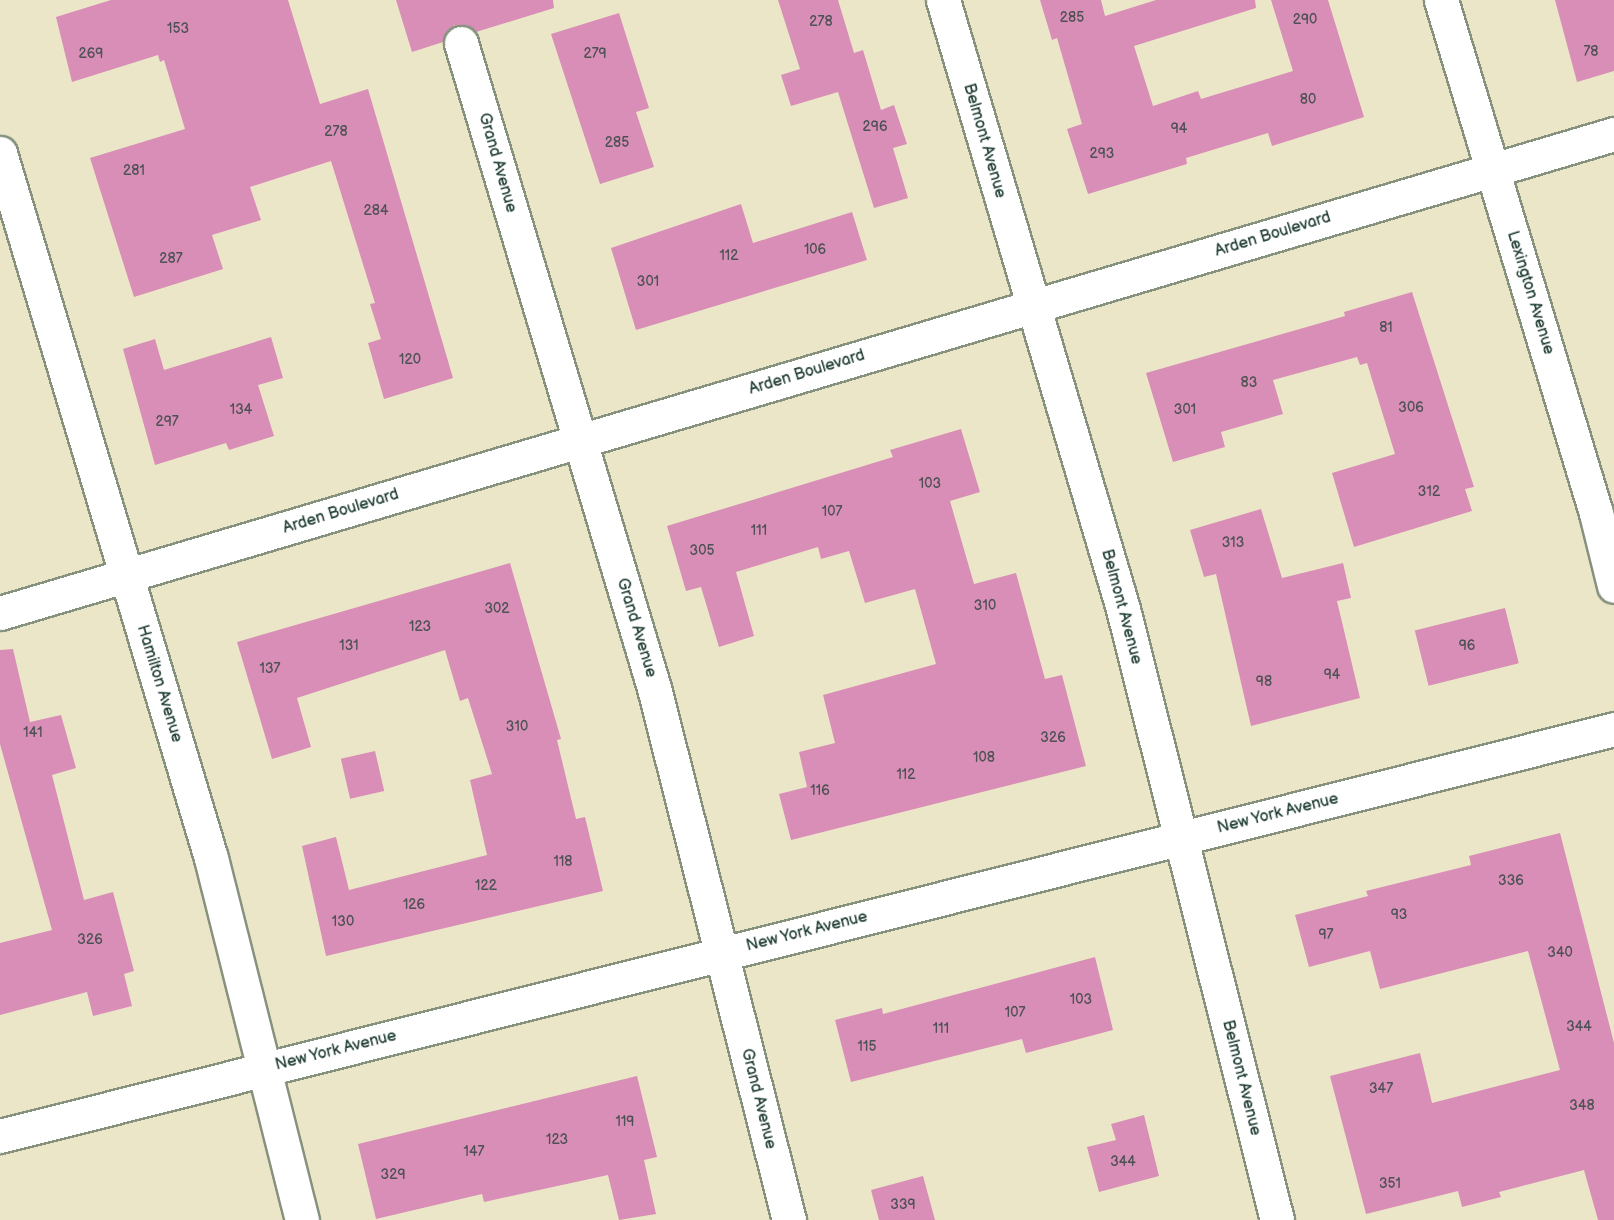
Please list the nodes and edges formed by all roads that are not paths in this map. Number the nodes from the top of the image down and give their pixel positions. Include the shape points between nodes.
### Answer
1 (943, 0) edge
2 (1442, 0) edge
3 (461, 43) dead end
4 (1614, 134) edge
5 (0, 153) edge
6 (1493, 170) junction
7 (1033, 306) junction
8 (579, 441) junction
9 (127, 575) junction
10 (1614, 586) edge
11 (0, 613) edge
12 (1614, 729) edge
13 (1180, 839) junction
14 (721, 954) junction
15 (263, 1070) junction
16 (0, 1136) edge
17 (302, 1220) edge
18 (789, 1220) edge
19 (1277, 1220) edge

1 - 7 street, Belmont Avenue
2 - 6 street, Lexington Avenue
3 - 8 street, Grand Avenue
4 - 6 street, Arden Boulevard
5 - 9 street, Hamilton Avenue
6 - 7 street, Arden Boulevard
6 - 10 street, Lexington Avenue via 1596,513
7 - 8 street, Arden Boulevard
7 - 13 street, Belmont Avenue via 1123,609
8 - 9 street, Arden Boulevard
8 - 14 street, Grand Avenue via 654,688
9 - 11 street, Arden Boulevard
9 - 15 street, Hamilton Avenue via 210,858
12 - 13 street, New York Avenue
13 - 14 street, New York Avenue
13 - 19 street, Belmont Avenue
14 - 15 street, New York Avenue
14 - 18 street, Grand Avenue
15 - 16 street, New York Avenue
15 - 17 street, Hamilton Avenue

